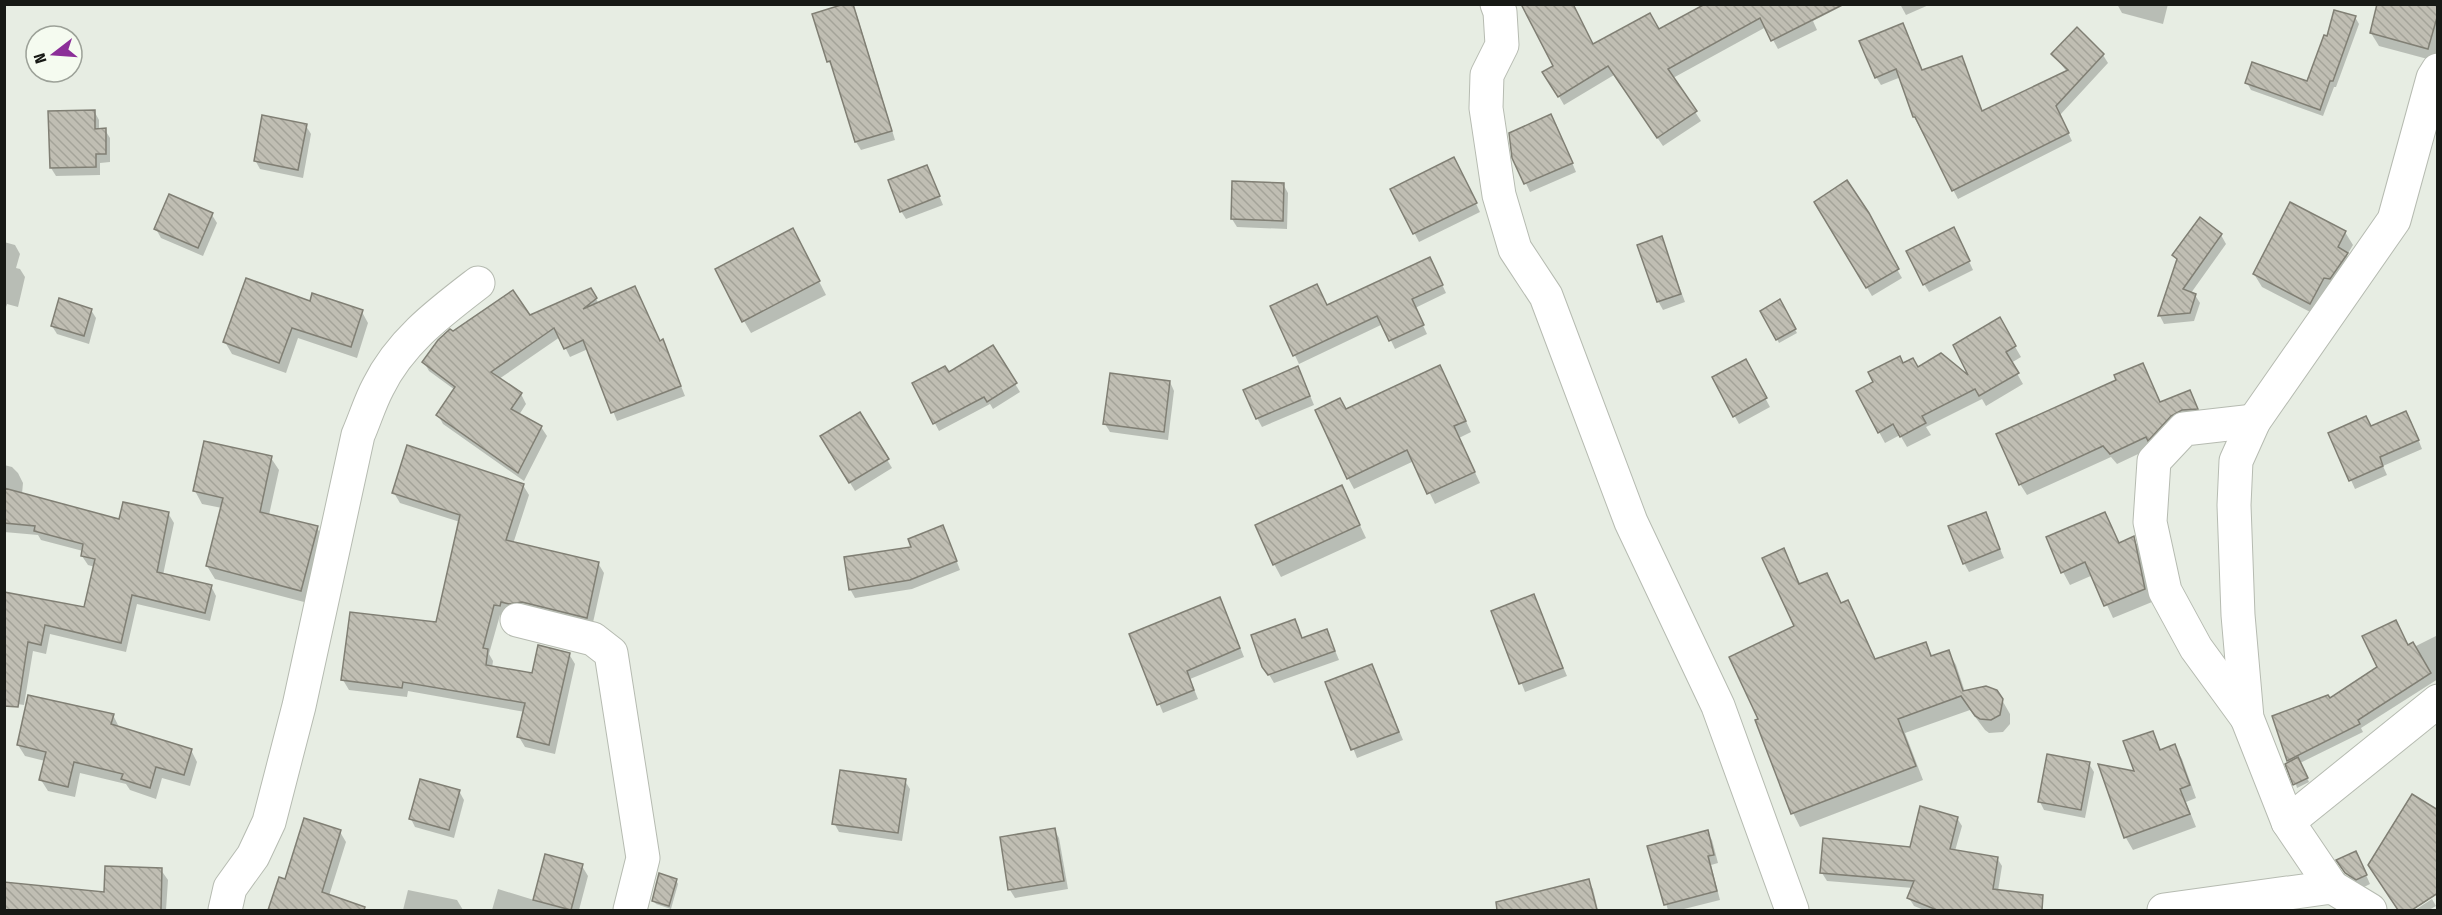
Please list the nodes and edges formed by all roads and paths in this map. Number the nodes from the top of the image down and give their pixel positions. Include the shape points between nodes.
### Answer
1 (1497, 4) edge
2 (2438, 70) edge
3 (478, 283) dead end
4 (2254, 421) junction
5 (518, 620) dead end
6 (2438, 702) edge
7 (2247, 718) junction
8 (2288, 822) junction
9 (2332, 887) junction
10 (225, 910) edge
11 (630, 910) edge
12 (1792, 910) edge
13 (2164, 910) edge
14 (2370, 910) edge

1 - 12 street via 1502,45 1487,75 1486,108 1499,195 1515,249 1545,296 1631,522 1718,706
2 - 4 street via 2394,220
3 - 10 street via 428,321 395,359 378,387 358,435 299,706 269,822 253,856 230,888
4 - 7 street via 2236,461 2234,505
4 - 7 street via 2184,429 2154,461 2150,522 2165,591 2196,648
5 - 11 street via 593,639 611,653 643,858
6 - 8 street
7 - 8 street
8 - 9 street
9 - 13 street
9 - 14 street

